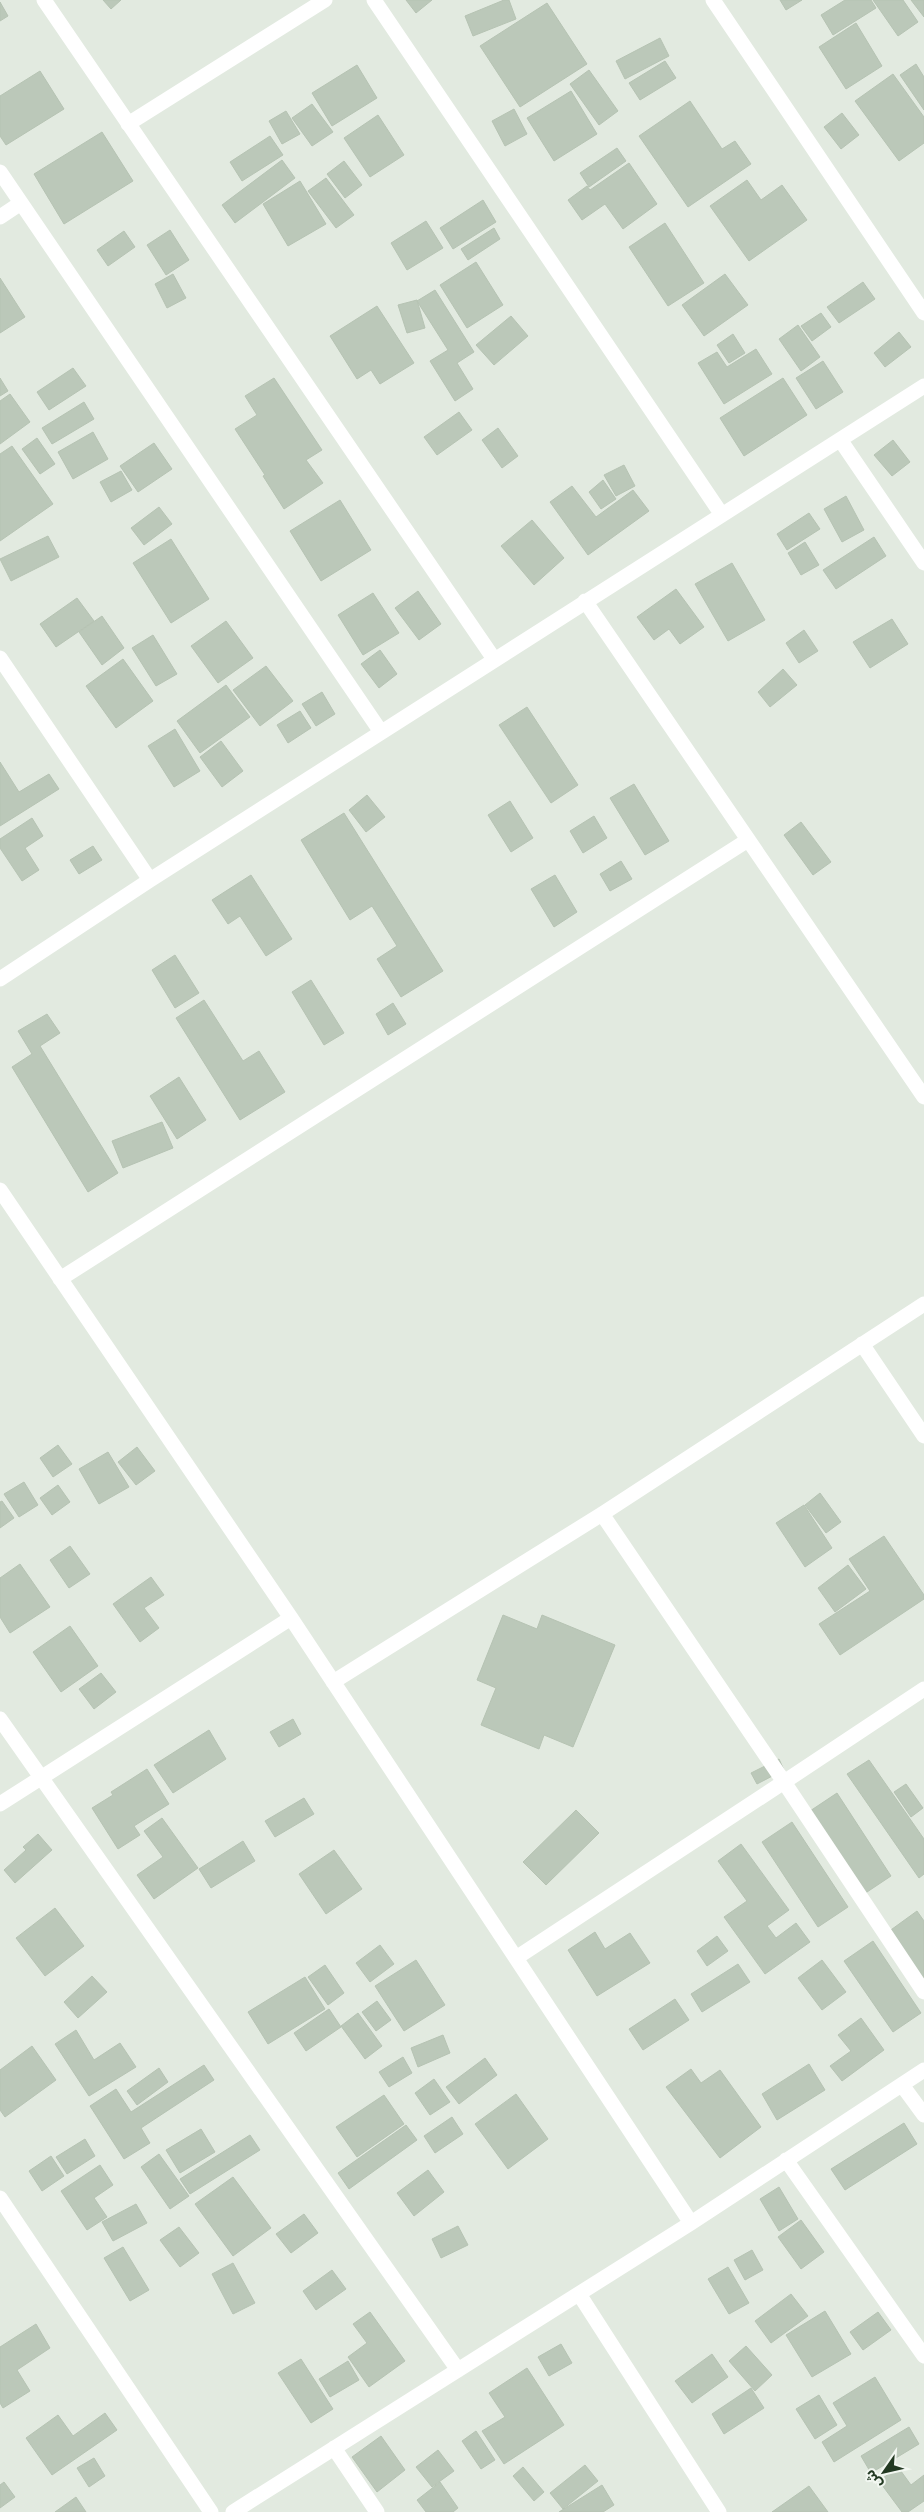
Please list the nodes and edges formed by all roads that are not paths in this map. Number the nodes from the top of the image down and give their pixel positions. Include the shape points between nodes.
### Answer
1 (44, 0) edge
2 (325, 0) edge
3 (374, 0) edge
4 (713, 0) edge
5 (128, 124) junction
6 (0, 172) edge
7 (21, 203) junction
8 (0, 217) edge
9 (924, 314) edge
10 (924, 386) edge
11 (840, 441) junction
12 (722, 515) junction
13 (924, 563) edge
14 (585, 602) junction
15 (0, 658) edge
16 (494, 659) junction
17 (381, 732) junction
18 (748, 840) junction
19 (150, 880) junction
20 (0, 979) edge
21 (924, 1097) edge
22 (0, 1190) edge
23 (60, 1279) junction
24 (924, 1304) edge
25 (862, 1344) junction
26 (924, 1436) edge
27 (602, 1514) junction
28 (291, 1618) junction
29 (333, 1682) junction
30 (924, 1689) edge
31 (0, 1720) edge
32 (40, 1779) junction
33 (784, 1782) junction
34 (0, 1804) edge
35 (516, 1958) junction
36 (924, 1992) edge
37 (924, 2070) edge
38 (902, 2085) junction
39 (924, 2115) edge
40 (786, 2160) junction
41 (0, 2198) edge
42 (690, 2223) junction
43 (578, 2294) junction
44 (924, 2356) edge
45 (458, 2370) junction
46 (334, 2448) junction
47 (211, 2512) edge
48 (233, 2512) edge
49 (377, 2512) edge
50 (719, 2512) edge

1 - 5 street
2 - 5 street
3 - 12 street
4 - 9 street
5 - 16 street
6 - 7 street
7 - 8 street
7 - 17 street
10 - 11 street
11 - 12 street
11 - 13 street
12 - 14 street
14 - 16 street
14 - 18 street
15 - 19 street
16 - 17 street
17 - 19 street
18 - 21 street
18 - 23 street
19 - 20 street
22 - 23 street
23 - 28 street
24 - 25 street
25 - 26 street
25 - 27 street
27 - 29 street
27 - 33 street
28 - 29 street
28 - 32 street
29 - 35 street
30 - 33 street
31 - 32 street
32 - 34 street
32 - 45 street
33 - 35 street
33 - 36 street
35 - 42 street
37 - 38 street
38 - 39 street
38 - 40 street
40 - 42 street
40 - 44 street
41 - 47 street
42 - 43 street
43 - 45 street
43 - 50 street
45 - 46 street
46 - 48 street
46 - 49 street

